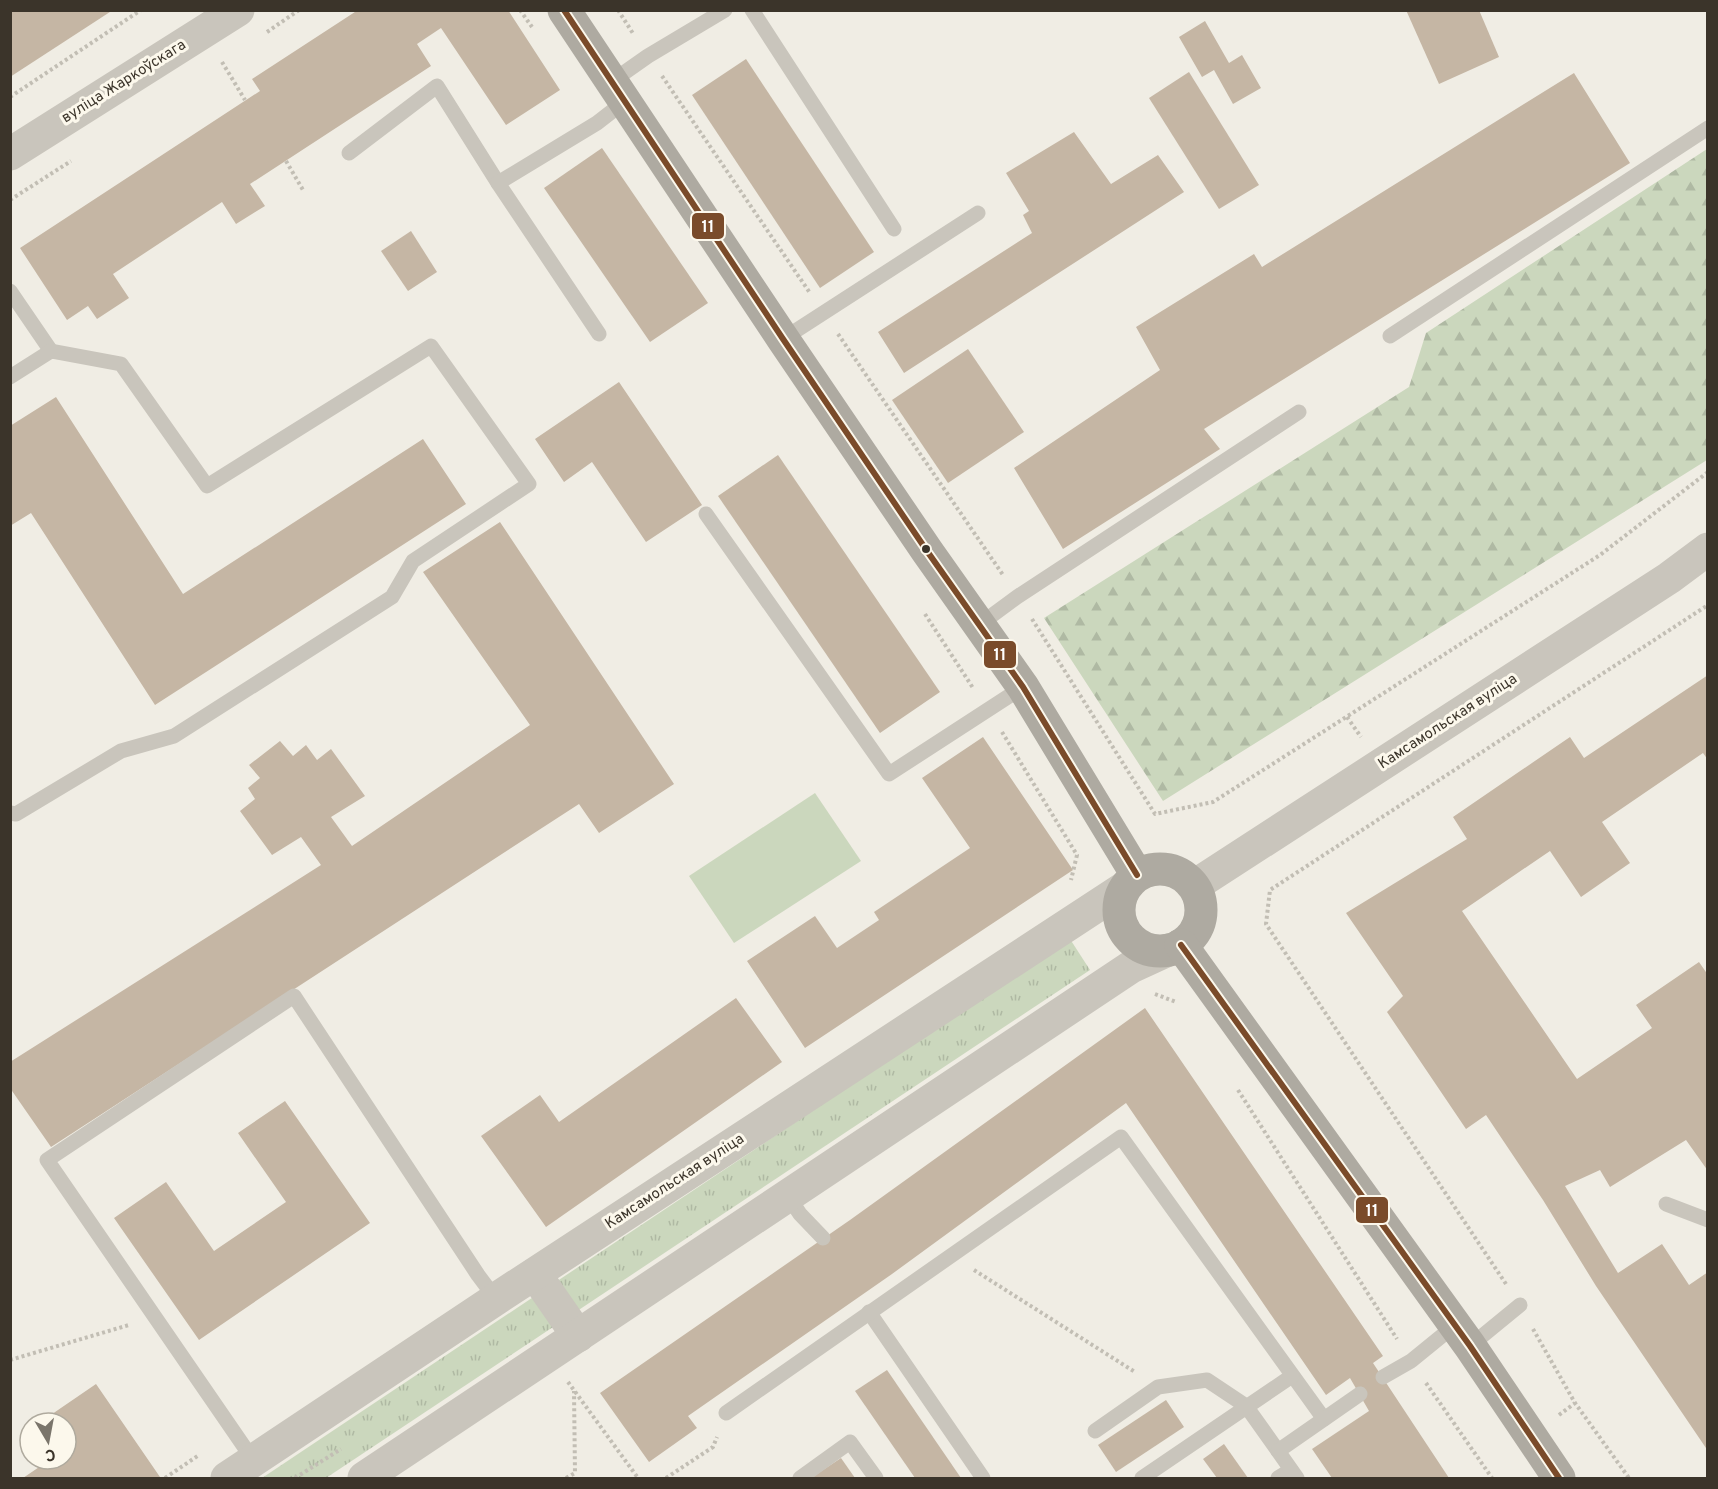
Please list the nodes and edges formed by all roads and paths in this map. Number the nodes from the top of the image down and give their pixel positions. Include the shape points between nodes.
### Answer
1 (141, 10) edge
2 (238, 10) edge
3 (564, 10) edge
4 (618, 10) edge
5 (725, 10) edge
6 (752, 10) edge
7 (648, 57) junction
8 (222, 62) dead end
9 (618, 92) junction
10 (10, 97) edge
11 (246, 100) dead end
12 (1707, 128) edge
13 (349, 153) dead end
14 (10, 154) edge
15 (286, 161) dead end
16 (498, 183) junction
17 (303, 190) dead end
18 (978, 213) dead end
19 (894, 229) dead end
20 (10, 291) edge
21 (823, 313) junction
22 (599, 334) dead end
23 (1389, 336) dead end
24 (783, 339) junction
25 (51, 351) junction
26 (10, 377) edge
27 (1299, 411) dead end
28 (1707, 472) edge
29 (706, 514) dead end
30 (1707, 549) edge
31 (1707, 571) edge
32 (1669, 578) junction
33 (1017, 597) junction
34 (1707, 605) edge
35 (979, 625) junction
36 (1023, 687) junction
37 (10, 813) edge
38 (1130, 881) junction
39 (1194, 886) junction
40 (1175, 948) junction
41 (1144, 990) dead end
42 (1184, 1004) dead end
43 (1234, 1083) dead end
44 (788, 1196) junction
45 (1666, 1204) dead end
46 (1707, 1220) edge
47 (823, 1239) dead end
48 (951, 1255) junction
49 (535, 1274) junction
50 (496, 1299) junction
51 (1520, 1305) junction
52 (869, 1312) junction
53 (155, 1317) junction
54 (578, 1336) junction
55 (1462, 1336) junction
56 (10, 1360) edge
57 (1411, 1361) junction
58 (563, 1375) dead end
59 (1292, 1376) junction
60 (1383, 1377) dead end
61 (1158, 1387) junction
62 (574, 1390) junction
63 (1360, 1394) dead end
64 (1246, 1406) junction
65 (726, 1413) joint
66 (1324, 1419) junction
67 (1095, 1431) dead end
68 (1278, 1450) junction
69 (254, 1461) junction
70 (1289, 1476) edge
71 (227, 1479) edge
72 (364, 1479) edge
73 (566, 1479) edge
74 (638, 1479) edge
75 (666, 1479) edge
76 (800, 1479) edge
77 (876, 1479) edge
78 (983, 1479) edge
79 (1142, 1479) edge
80 (1492, 1479) edge
81 (1559, 1479) edge
82 (1629, 1479) edge

1 - 10 path
2 - 14 street, вуліца Жаркоўскага
3 - 9 main road
4 - 7 path
5 - 7 lane
6 - 19 lane
7 - 9 lane
7 - 21 path
8 - 11 path
9 - 16 lane via 597,123
9 - 24 main road
12 - 23 lane
13 - 16 lane via 437,86
15 - 17 path
16 - 22 lane
18 - 21 lane
20 - 25 lane
21 - 24 lane
21 - 33 path
24 - 35 main road
25 - 26 lane
25 - 37 lane via 121,364 207,486 431,346 529,484 413,561 392,597 174,736 121,751 16,814
27 - 33 lane
28 - 33 path via 1600,555 1213,802 1155,814
29 - 36 lane via 889,774
30 - 32 street
31 - 32 street, Камсамольская вуліца
32 - 39 street, Камсамольская вуліца
33 - 35 lane
34 - 51 path via 1270,890 1266,924
35 - 36 main road
36 - 38 main road
38 - 39 main road via 1148,869 1161,868 1174,870
38 - 40 main road via 1119,900 1118,914 1130,939 1154,951
38 - 49 street, Камсамольская вуліца
39 - 40 main road via 1200,898 1198,925 1192,936
40 - 44 street via 1131,967
40 - 55 main road
41 - 42 path
43 - 57 path
44 - 47 lane
44 - 54 street
45 - 46 lane
48 - 52 lane
48 - 59 lane via 1121,1137
48 - 61 path
49 - 50 street, Камсамольская вуліца
49 - 54 street
50 - 53 lane via 294,996 47,1160
50 - 69 street, Камсамольская вуліца
51 - 55 lane
51 - 82 path via 1575,1403
52 - 65 lane
52 - 78 lane
53 - 56 path
53 - 69 lane
54 - 72 street
55 - 57 lane
55 - 81 main road
57 - 60 lane
57 - 80 path
58 - 62 path
59 - 64 lane
59 - 66 lane
61 - 64 lane via 1207,1380
61 - 67 lane
62 - 73 path via 575,1473
62 - 74 path
63 - 66 lane
64 - 68 lane
64 - 79 lane
65 - 75 path via 713,1447
66 - 68 lane
68 - 70 lane
69 - 71 street, Камсамольская вуліца
76 - 77 lane via 850,1442

